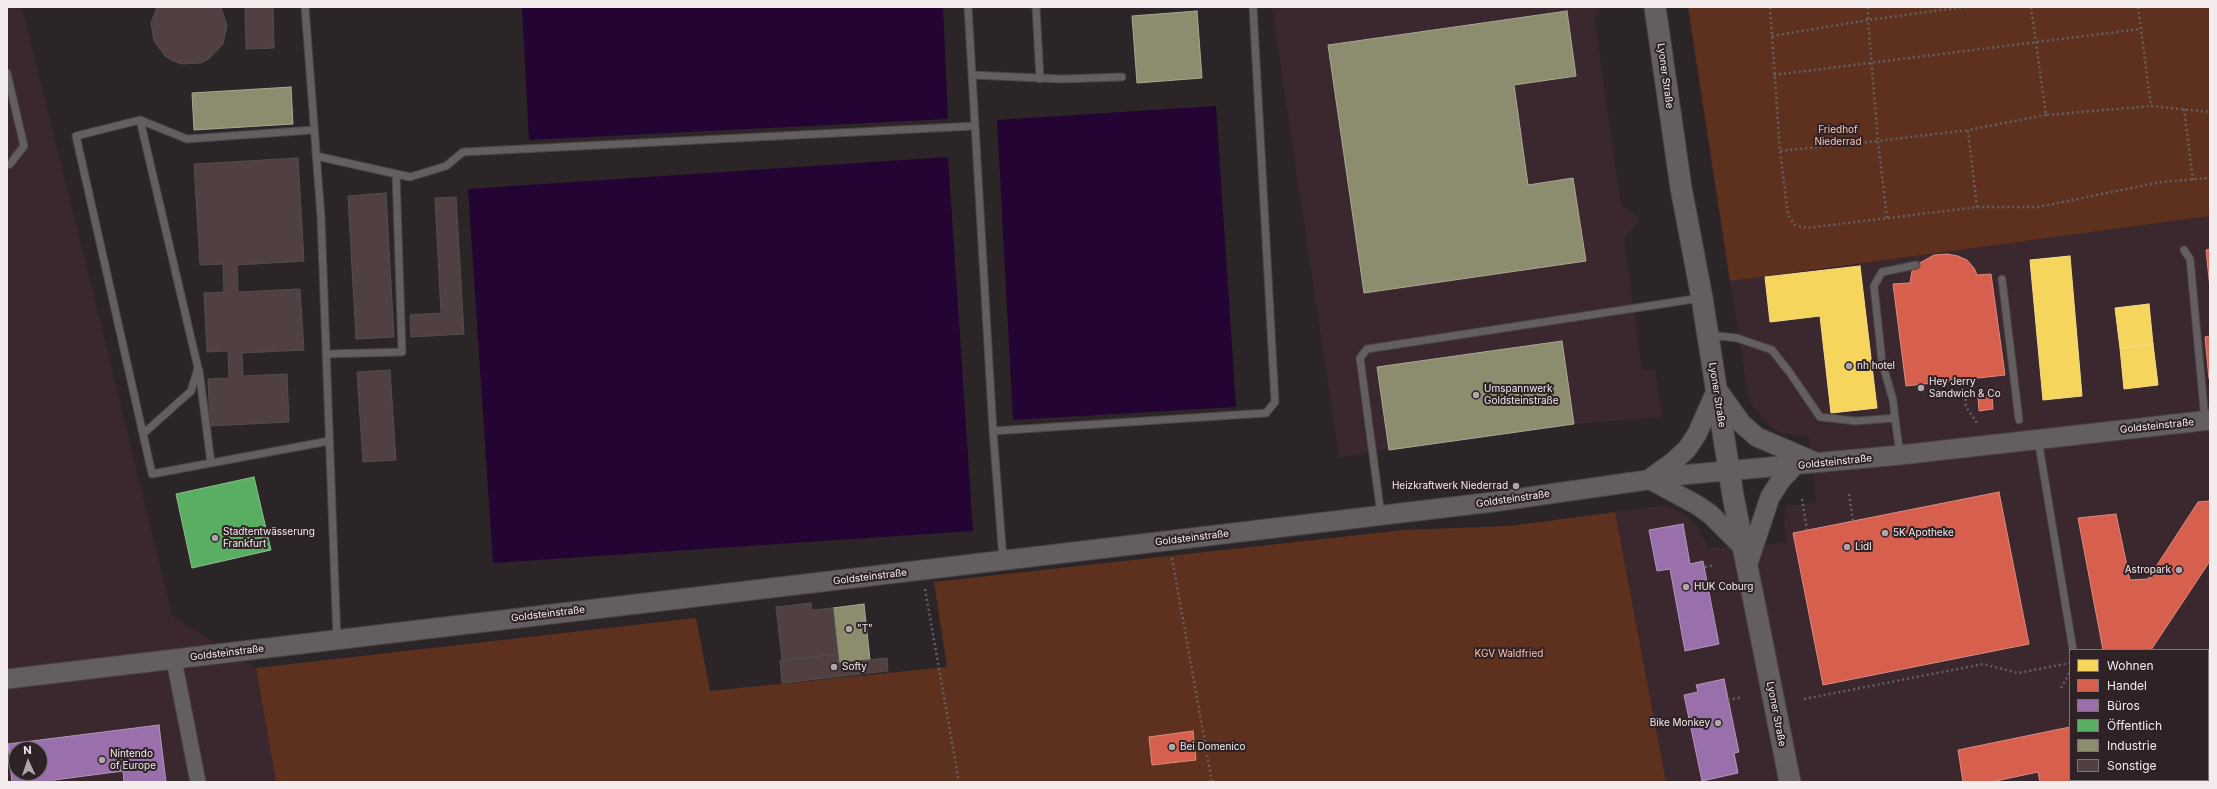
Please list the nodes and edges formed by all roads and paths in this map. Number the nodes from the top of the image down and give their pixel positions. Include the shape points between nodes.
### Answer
1 (305, 7) edge
2 (968, 7) edge
3 (1036, 7) edge
4 (1253, 7) edge
5 (1655, 7) edge
6 (1770, 7) edge
7 (1868, 7) edge
8 (1964, 7) edge
9 (2031, 7) edge
10 (2138, 7) edge
11 (1868, 20) junction
12 (2141, 29) junction
13 (1772, 36) junction
14 (2036, 43) junction
15 (1871, 63) junction
16 (7, 73) edge
17 (972, 75) junction
18 (1774, 75) junction
19 (1122, 77) dead end
20 (1040, 79) junction
21 (2151, 106) junction
22 (2184, 109) junction
23 (2210, 112) edge
24 (2046, 115) junction
25 (140, 120) junction
26 (975, 126) junction
27 (313, 130) junction
28 (1968, 130) junction
29 (1878, 141) junction
30 (1780, 151) junction
31 (316, 156) junction
32 (7, 165) edge
33 (396, 174) junction
34 (2210, 178) edge
35 (2193, 180) junction
36 (1976, 207) junction
37 (1887, 218) junction
38 (2184, 250) dead end
39 (1916, 265) dead end
40 (2002, 279) dead end
41 (1702, 298) junction
42 (1707, 335) junction
43 (326, 354) junction
44 (198, 368) junction
45 (1717, 389) junction
46 (1965, 394) dead end
47 (1895, 418) junction
48 (2019, 420) dead end
49 (2208, 420) edge
50 (1978, 424) dead end
51 (993, 431) junction
52 (143, 434) junction
53 (2038, 439) junction
54 (329, 441) junction
55 (1900, 455) junction
56 (210, 463) junction
57 (1820, 464) junction
58 (1794, 466) junction
59 (1729, 470) junction
60 (1649, 479) junction
61 (1849, 494) dead end
62 (1802, 499) dead end
63 (1381, 515) junction
64 (1853, 521) dead end
65 (1807, 530) dead end
66 (1169, 541) junction
67 (1745, 557) junction
68 (1003, 561) junction
69 (1715, 565) dead end
70 (1704, 567) dead end
71 (922, 571) junction
72 (336, 639) junction
73 (2073, 649) edge
74 (174, 660) junction
75 (2069, 663) edge
76 (2069, 674) edge
77 (7, 679) edge
78 (2061, 688) dead end
79 (1742, 697) dead end
80 (1804, 699) dead end
81 (1728, 700) dead end
82 (198, 782) edge
83 (959, 782) edge
84 (1212, 782) edge
85 (1790, 782) edge

1 - 27 lane
2 - 17 lane
3 - 20 lane
4 - 51 lane via 1275,402 1266,413
5 - 41 main road, Lyoner Straße via 1681,188
6 - 13 path
7 - 11 path
8 - 11 path
9 - 14 path
10 - 12 path
11 - 13 path
11 - 15 path
12 - 14 path
12 - 21 path
13 - 18 path
14 - 15 path
14 - 24 path
15 - 18 path
15 - 29 path
16 - 32 lane via 24,146
17 - 20 lane
17 - 26 lane
18 - 30 path
19 - 20 lane
21 - 22 path
21 - 24 path
22 - 23 path
22 - 35 path
24 - 28 path
25 - 27 lane via 187,139
25 - 44 lane
25 - 52 lane via 76,136
26 - 33 lane via 463,152 446,166 410,176
26 - 51 lane
27 - 31 lane
28 - 29 path
28 - 36 path
29 - 30 path
29 - 37 path
30 - 37 path via 1788,215 1795,225 1807,228
31 - 33 lane
31 - 43 lane
33 - 43 lane via 402,352
34 - 35 path
35 - 36 path via 2161,182 2038,207
36 - 37 path
38 - 49 lane via 2190,259
39 - 47 lane via 1882,272 1874,286 1882,362 1893,400
40 - 48 lane
41 - 42 main road, Lyoner Straße
41 - 63 lane via 1367,349 1360,358
42 - 45 main road, Lyoner Straße
42 - 47 lane via 1737,338 1772,350 1820,417 1856,421
43 - 54 lane
44 - 52 lane via 191,391
44 - 56 lane
45 - 57 street via 1742,424 1757,437
45 - 59 main road, Lyoner Straße
45 - 60 street via 1697,434 1687,449 1674,462
46 - 50 path via 1966,407
47 - 55 lane
49 - 53 street, Goldsteinstraße
51 - 68 lane
52 - 56 lane via 152,474
53 - 55 street, Goldsteinstraße
53 - 73 lane
54 - 56 lane
54 - 72 lane
55 - 57 street, Goldsteinstraße
57 - 58 street, Goldsteinstraße
58 - 59 street, Goldsteinstraße
58 - 67 street via 1770,497
59 - 60 street, Goldsteinstraße
59 - 67 main road, Lyoner Straße
60 - 63 street, Goldsteinstraße
60 - 67 street via 1710,514
61 - 64 path
62 - 65 path
63 - 66 street, Goldsteinstraße
66 - 68 street, Goldsteinstraße
66 - 84 path
67 - 85 main road, Lyoner Straße
68 - 71 street, Goldsteinstraße
69 - 70 path
71 - 72 street, Goldsteinstraße
71 - 83 path
72 - 74 street, Goldsteinstraße
74 - 77 street, Goldsteinstraße
74 - 82 street
75 - 80 path via 2018,674 1983,664
76 - 78 path
79 - 81 path

